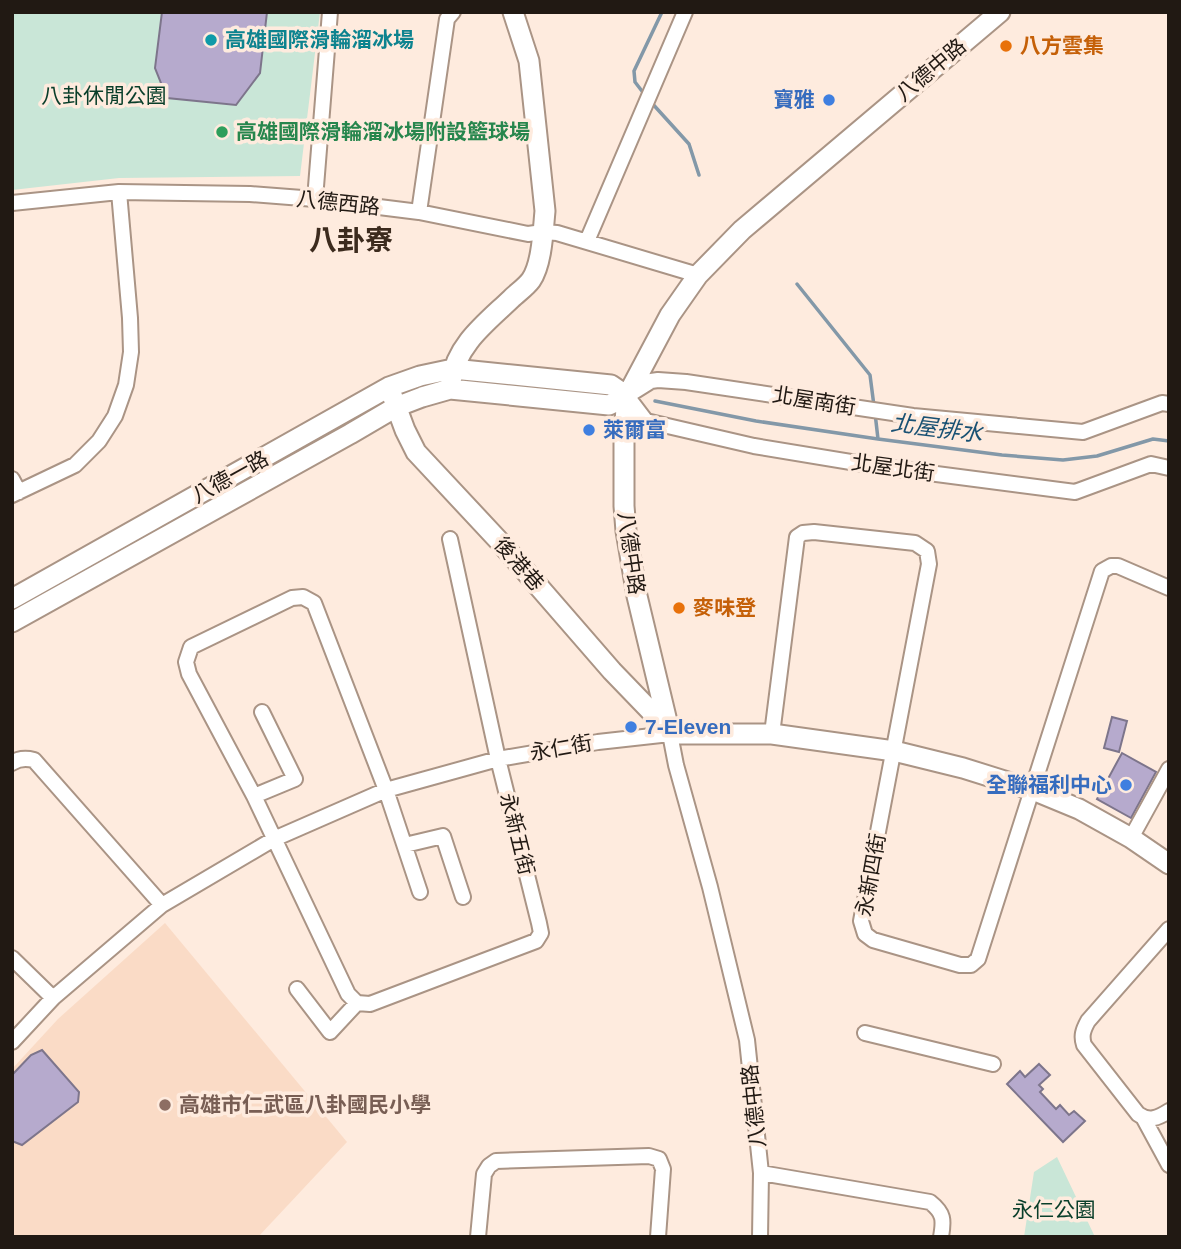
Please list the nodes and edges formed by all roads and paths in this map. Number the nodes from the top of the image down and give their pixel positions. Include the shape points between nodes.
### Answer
1 (330, 12) edge
2 (453, 12) edge
3 (513, 12) edge
4 (685, 12) edge
5 (1000, 12) edge
6 (119, 192) junction
7 (315, 199) junction
8 (12, 203) edge
9 (419, 212) junction
10 (543, 232) junction
11 (587, 241) junction
12 (698, 275) junction
13 (453, 369) junction
14 (389, 387) junction
15 (450, 389) junction
16 (627, 396) junction
17 (1169, 404) edge
18 (396, 407) junction
19 (1169, 468) edge
20 (14, 489) edge
21 (450, 539) dead end
22 (1169, 588) edge
23 (12, 599) edge
24 (12, 622) edge
25 (262, 712) dead end
26 (669, 731) junction
27 (772, 734) junction
28 (894, 751) junction
29 (498, 759) junction
30 (12, 763) edge
31 (1169, 769) edge
32 (386, 790) junction
33 (1033, 790) junction
34 (254, 796) junction
35 (1131, 838) junction
36 (274, 839) junction
37 (405, 845) junction
38 (1169, 864) edge
39 (420, 892) dead end
40 (463, 897) dead end
41 (162, 905) junction
42 (1169, 929) edge
43 (12, 958) edge
44 (297, 989) dead end
45 (53, 998) junction
46 (357, 1003) junction
47 (865, 1033) dead end
48 (12, 1042) edge
49 (993, 1064) dead end
50 (1169, 1111) edge
51 (1144, 1119) junction
52 (1169, 1165) edge
53 (761, 1173) junction
54 (478, 1237) edge
55 (658, 1237) edge
56 (760, 1237) edge
57 (941, 1237) edge

1 - 7 street
2 - 9 street via 447,19
3 - 10 street via 530,61 545,211
4 - 11 street
5 - 12 street, 八德中路 via 742,230
6 - 7 street, 八德西路
6 - 8 street, 八德西路
6 - 20 street via 131,352 115,416 75,465
7 - 9 street, 八德西路
9 - 10 street, 八德西路 via 528,234
10 - 11 street, 八德西路
10 - 13 street via 531,281 470,337
11 - 12 street, 八德西路
12 - 16 street, 八德中路 via 670,315
13 - 14 street, 八德一路
13 - 15 street
13 - 16 street, 八德一路 via 611,385
14 - 18 street, 後港巷
14 - 23 street, 八德一路
15 - 16 street, 八德一路 via 609,405
15 - 18 street, 八德一路
16 - 17 street, 北屋南街 via 651,381 686,382 913,416 1083,432
16 - 19 street, 北屋北街 via 646,421 754,446 875,466 1075,492 1151,464
16 - 26 street, 八德中路 via 626,531
18 - 24 street, 八德一路
18 - 26 street, 後港巷 via 416,452
21 - 29 street, 永新五街
22 - 33 street, 永新四街 via 1118,566 1102,571
25 - 34 street via 295,779
26 - 27 street, 永仁街
26 - 29 street, 永仁街
26 - 53 street, 八德中路 via 747,1040
27 - 28 street, 永仁街
27 - 28 street, 永新四街 via 797,537 814,532 915,543 927,551 929,564
28 - 33 street, 永仁街
28 - 33 street, 永新四街 via 861,922 873,940 960,965 978,959
29 - 32 street, 永仁街
29 - 46 street, 永新五街 via 541,933 536,941 370,1004
30 - 41 street via 34,760
31 - 35 street
32 - 34 street via 314,603 303,597 292,598 191,647 186,662
32 - 36 street, 永仁街
32 - 37 street
33 - 35 street, 永仁街
34 - 36 street
35 - 38 street, 永仁街
36 - 41 street, 永仁街
36 - 46 street via 348,994
37 - 39 street
37 - 40 street via 443,836
41 - 45 street, 永仁街
42 - 51 street via 1083,1031 1084,1045
43 - 45 street
44 - 46 street via 330,1032
45 - 48 street, 永仁街
47 - 49 street
50 - 51 street
51 - 52 street
53 - 56 street, 八德中路
53 - 57 street via 930,1202 944,1221
54 - 55 street via 484,1174 496,1161 649,1156 659,1159 663,1169

